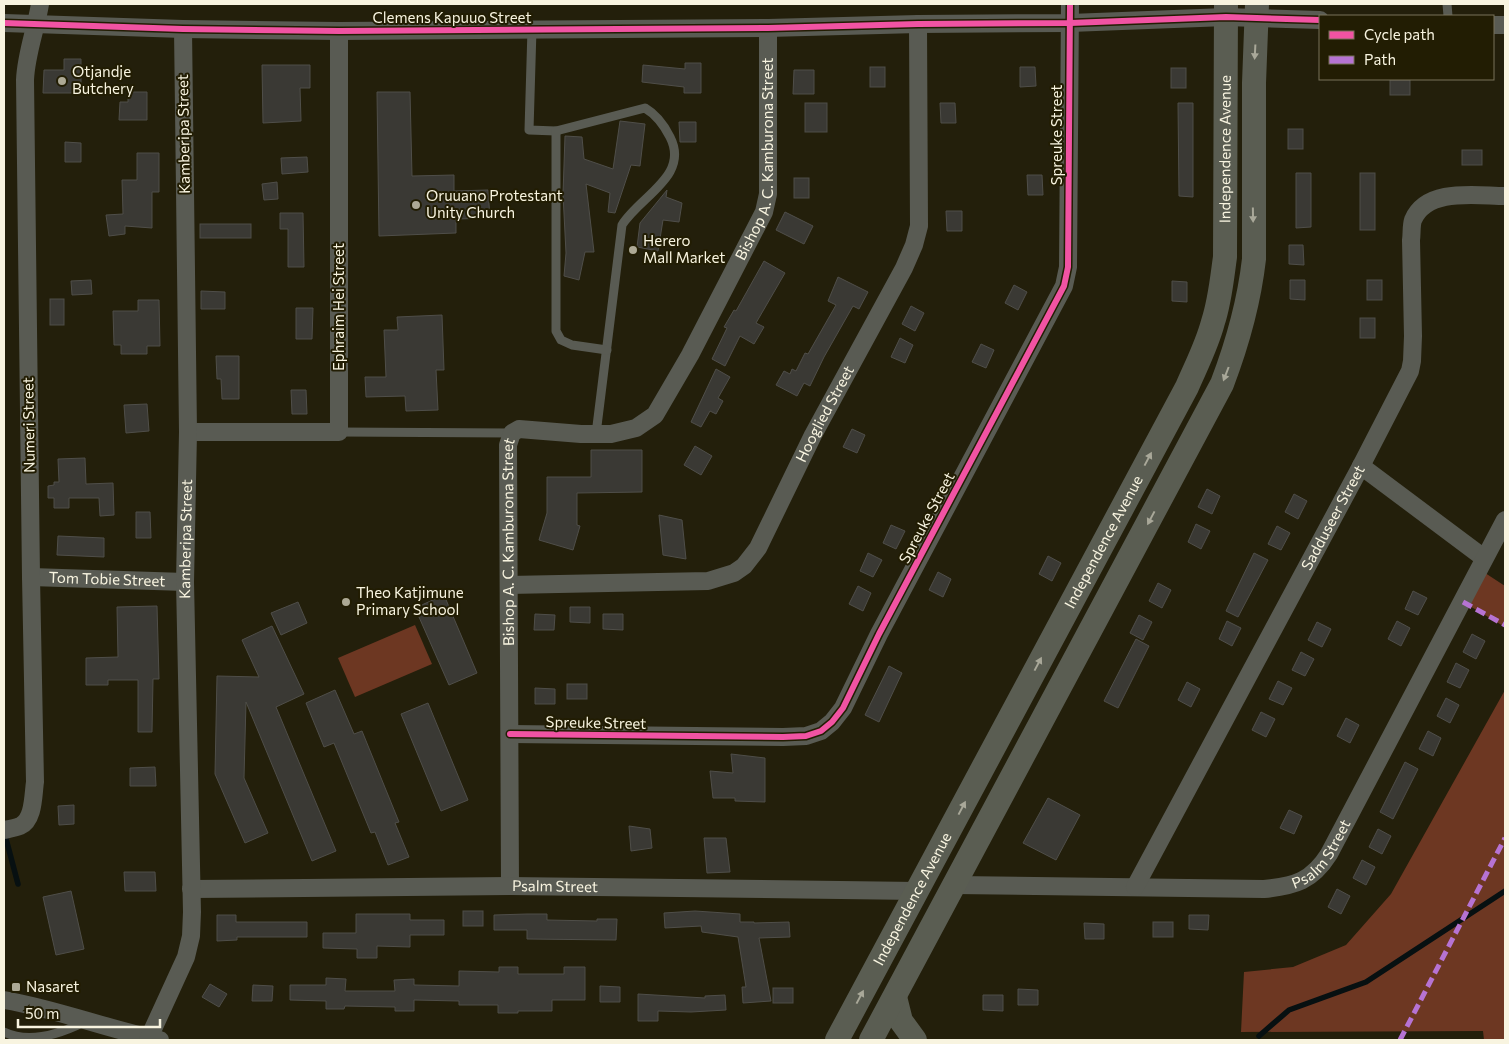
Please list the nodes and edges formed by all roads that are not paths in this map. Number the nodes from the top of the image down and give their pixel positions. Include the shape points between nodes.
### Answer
1 (40, 4) edge
2 (1070, 4) edge
3 (1226, 10) edge
4 (1257, 11) edge
5 (1319, 20) edge
6 (4, 23) edge
7 (1070, 23) junction
8 (918, 24) junction
9 (37, 25) junction
10 (768, 28) junction
11 (183, 29) junction
12 (532, 30) junction
13 (339, 31) junction
14 (556, 131) junction
15 (1505, 196) edge
16 (607, 350) junction
17 (188, 432) junction
18 (339, 432) junction
19 (512, 433) junction
20 (596, 434) junction
21 (1361, 466) junction
22 (1505, 520) edge
23 (1484, 558) junction
24 (31, 577) junction
25 (185, 582) junction
26 (509, 584) junction
27 (510, 734) junction
28 (4, 830) edge
29 (955, 885) junction
30 (510, 886) junction
31 (1135, 887) junction
32 (191, 889) junction
33 (918, 891) junction
34 (895, 997) junction
35 (4, 1000) edge
36 (86, 1020) junction
37 (4, 1032) edge
38 (152, 1040) edge
39 (837, 1040) edge
40 (871, 1040) edge
41 (915, 1040) edge

1 - 9 street, Numeri Street
2 - 7 street, Spreuke Street
3 - 4 street, Clemens Kapuuo Street
3 - 7 street, Clemens Kapuuo Street
33 -> 3 main road, Independence Avenue via 1187,387 1214,321 1225,257
4 - 5 street, Clemens Kapuuo Street
4 -> 29 main road, Independence Avenue via 1254,259 1237,346 1222,384
6 - 9 street, Clemens Kapuuo Street
7 - 8 street, Clemens Kapuuo Street
7 - 27 street, Spreuke Street via 1068,267 1064,286 843,708 832,722 821,731 806,736 783,737
8 - 10 street, Clemens Kapuuo Street
8 - 26 street, Hooglied Street via 918,226 914,246 752,557 734,572 708,582
9 - 11 street, Clemens Kapuuo Street
9 - 24 street, Numeri Street via 25,80
10 - 12 street, Clemens Kapuuo Street
10 - 20 street, Bishop A. C. Kamburona Street via 768,194 764,212 655,415 636,428
11 - 13 street, Clemens Kapuuo Street
11 - 17 street, Kamberipa Street
12 - 13 street, Clemens Kapuuo Street
12 - 14 lane via 529,130
13 - 18 street, Ephraim Hei Street
14 - 16 lane via 556,331 561,340 572,345
14 - 16 lane via 645,108 658,118 674,144 674,165 668,177 622,225
15 - 21 street, Sadduseer Street via 1451,196 1432,201 1425,204 1412,222 1413,336 1410,371
16 - 20 lane
17 - 18 street
17 - 25 street, Kamberipa Street
18 - 19 lane
19 - 20 street, Bishop A. C. Kamburona Street via 519,429
19 - 26 street, Bishop A. C. Kamburona Street via 508,445
21 - 23 street
21 - 31 street, Sadduseer Street
22 - 23 street, Psalm Street
23 - 31 street, Psalm Street via 1321,868 1295,884 1264,889
24 - 25 street, Tom Tobie Street
24 - 28 street, Numeri Street via 35,782 28,820 21,826
25 - 32 street, Kamberipa Street
26 - 27 street, Bishop A. C. Kamburona Street
27 - 30 street, Bishop A. C. Kamburona Street
29 - 31 street, Psalm Street
29 - 34 main road, Independence Avenue
30 - 32 street, Psalm Street
30 - 33 street, Psalm Street
32 - 38 street, Kamberipa Street via 189,948
39 -> 33 main road, Independence Avenue
34 - 40 main road, Independence Avenue
34 - 41 main road via 901,1021
35 - 36 street
36 - 37 lane via 68,1030 46,1036 27,1038
36 - 38 street

